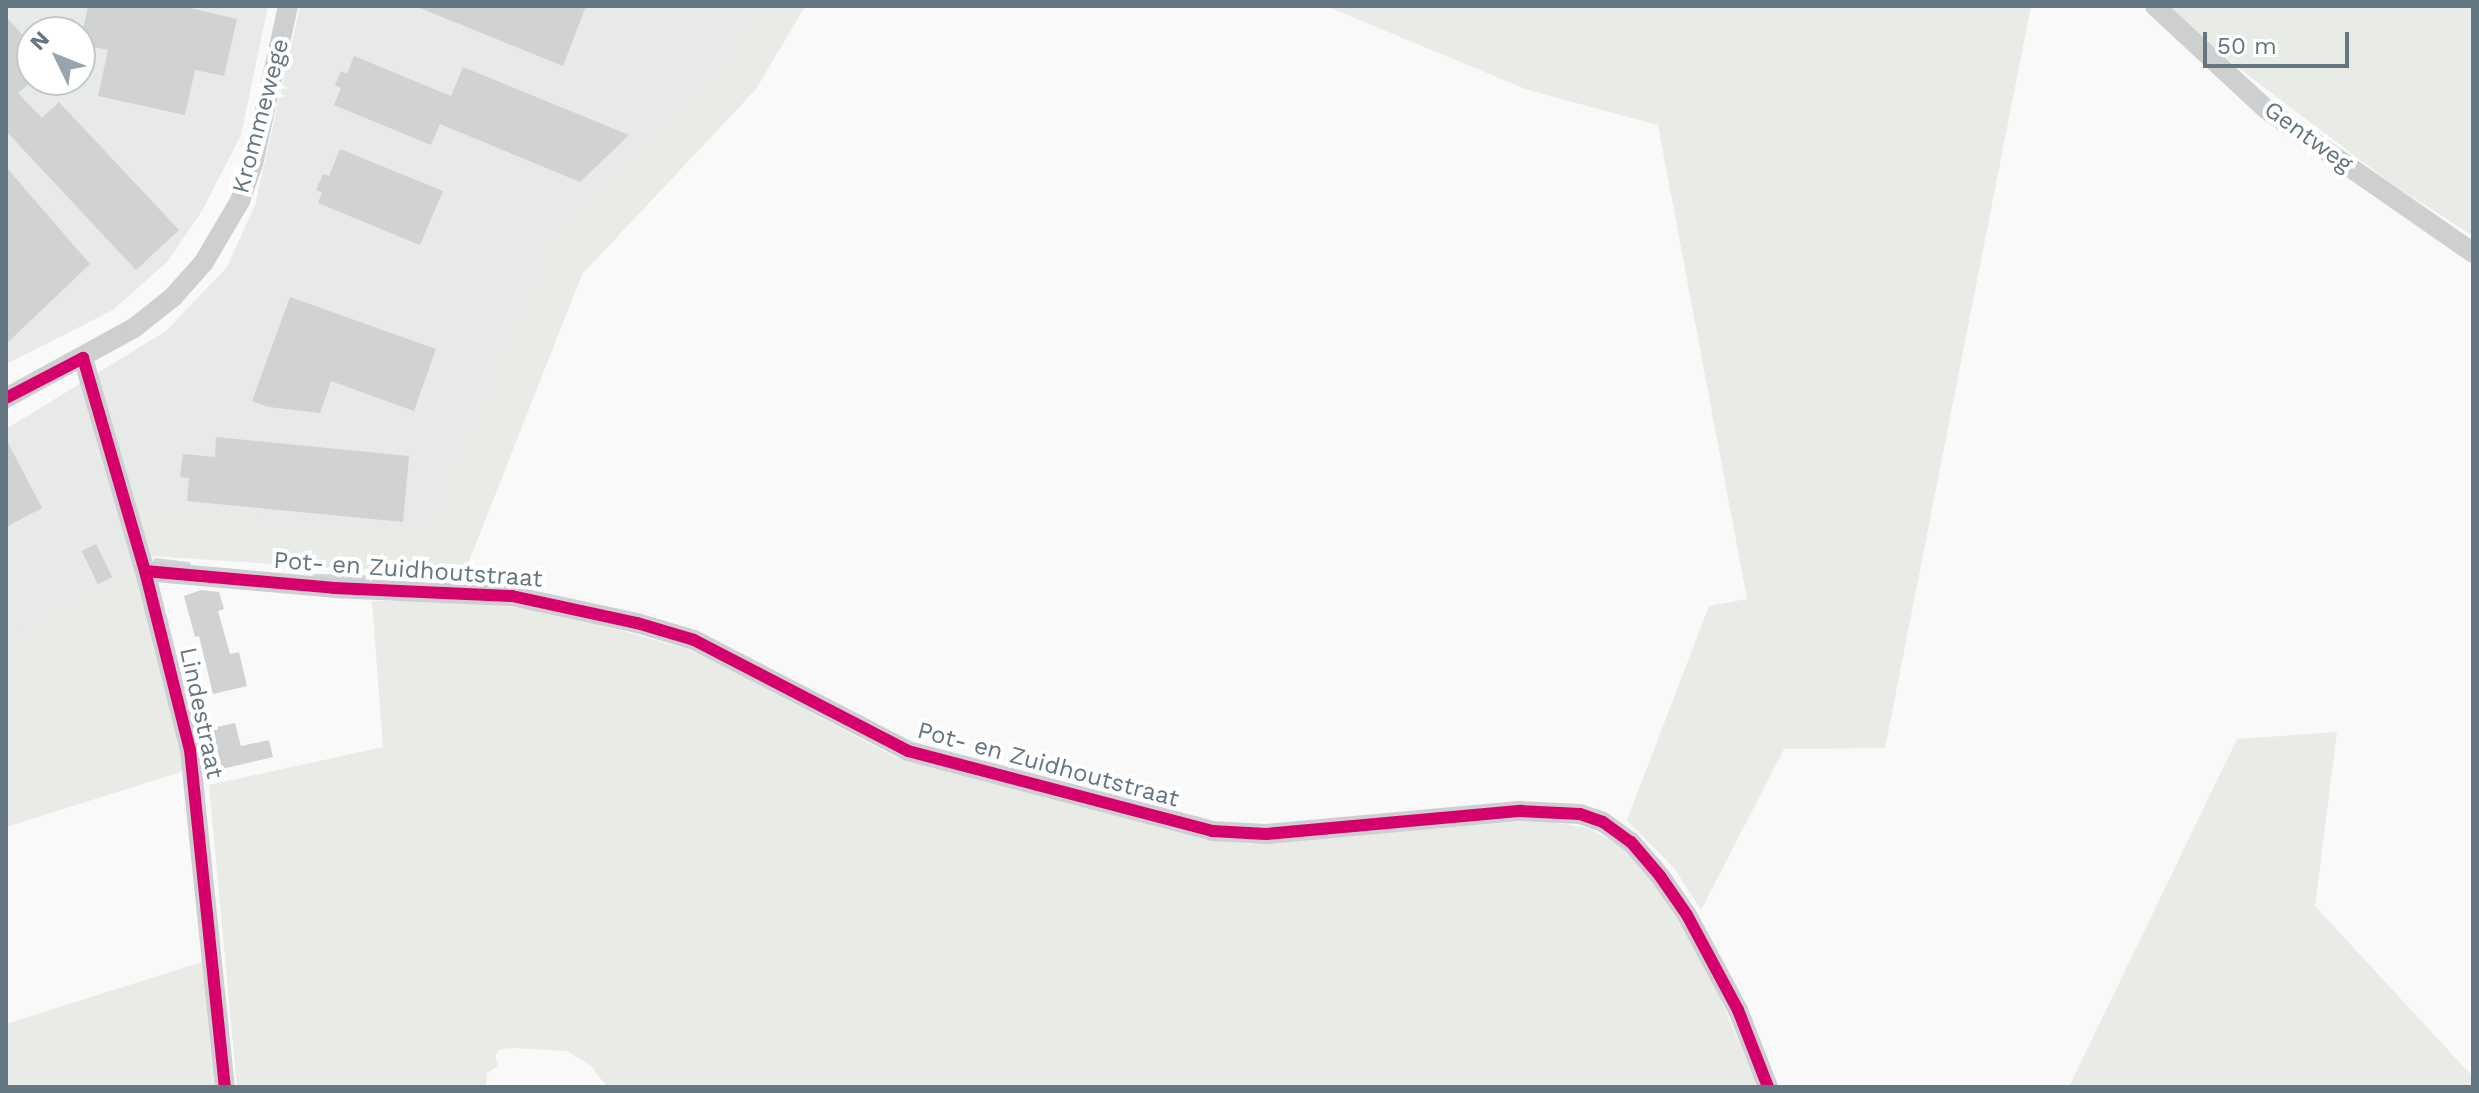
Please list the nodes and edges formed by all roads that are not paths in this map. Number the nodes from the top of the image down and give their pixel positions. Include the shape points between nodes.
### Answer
1 (288, 6) edge
2 (2155, 6) edge
3 (2473, 253) edge
4 (83, 358) junction
5 (6, 398) edge
6 (145, 571) junction
7 (225, 1087) edge
8 (1768, 1087) edge

1 - 4 street, Krommewege via 253,164 223,231 173,297
2 - 3 street, Gentweg via 2266,109
4 - 5 street, Krommewege
4 - 6 street, Lindestraat
6 - 7 street, Lindestraat via 193,766
6 - 8 street, Pot- en Zuidhoutstraat via 334,588 512,596 637,623 694,640 908,751 1212,831 1266,834 1521,811 1580,814 1603,822 1631,842 1687,915 1738,1010

